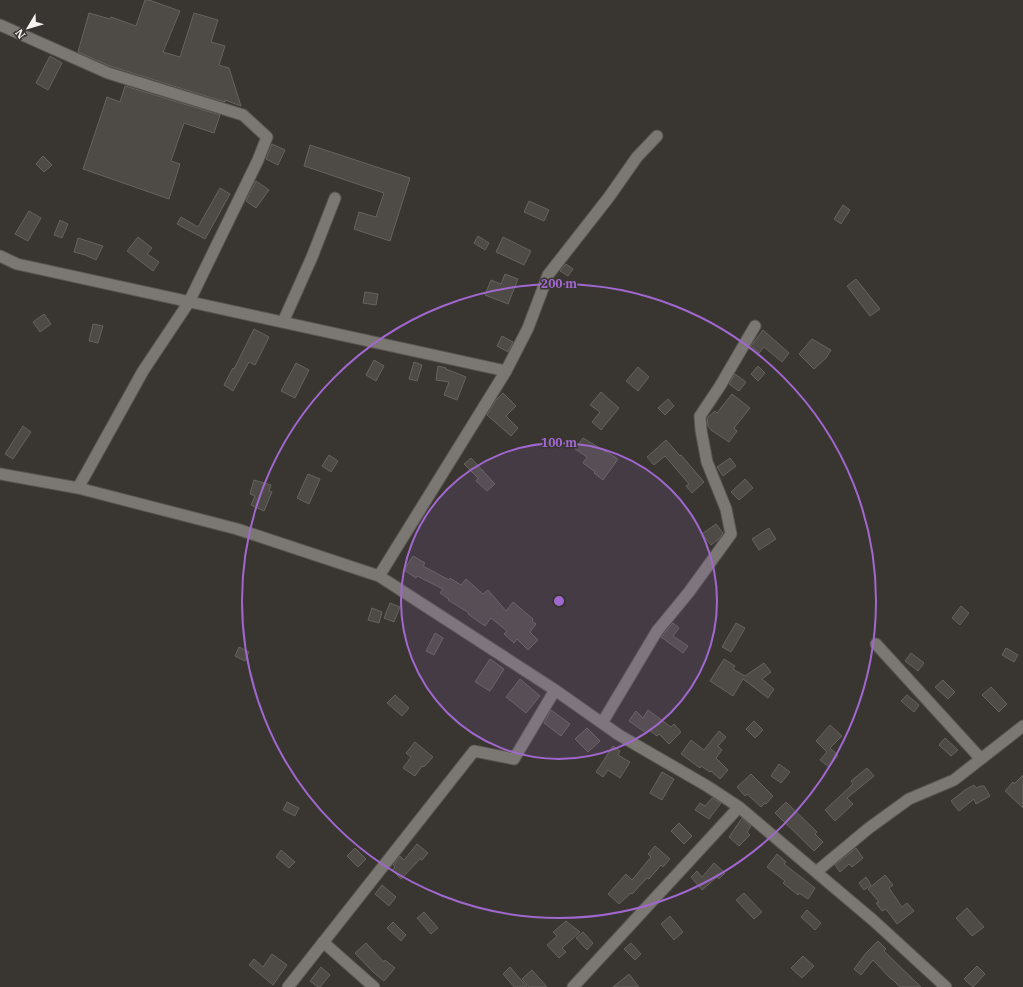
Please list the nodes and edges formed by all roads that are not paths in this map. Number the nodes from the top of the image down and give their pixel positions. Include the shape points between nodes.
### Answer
1 (0, 25) edge
2 (657, 136) dead end
3 (335, 198) dead end
4 (0, 256) edge
5 (189, 302) junction
6 (283, 322) junction
7 (756, 326) dead end
8 (506, 371) junction
9 (0, 474) edge
10 (78, 488) junction
11 (379, 576) junction
12 (876, 644) dead end
13 (555, 690) junction
14 (602, 723) junction
15 (1023, 726) edge
16 (981, 759) junction
17 (739, 806) junction
18 (816, 872) junction
19 (323, 942) junction
20 (288, 987) edge
21 (374, 987) edge
22 (573, 987) edge
23 (946, 987) edge

1 - 5 street via 108,73 244,115 267,137
2 - 8 street via 637,157 548,275 528,328
3 - 6 street
4 - 5 street via 17,264
5 - 6 street
5 - 10 street via 143,371
6 - 8 street
7 - 14 street via 700,416 707,462 726,509 731,534 658,631
8 - 11 street
9 - 10 street
10 - 11 street via 237,529
11 - 13 street
12 - 16 street
13 - 14 street
13 - 19 street via 514,759 474,750
14 - 17 street
15 - 16 street
16 - 18 street via 954,780 909,799
17 - 18 street
17 - 22 street
18 - 23 street
19 - 20 street
19 - 21 street

